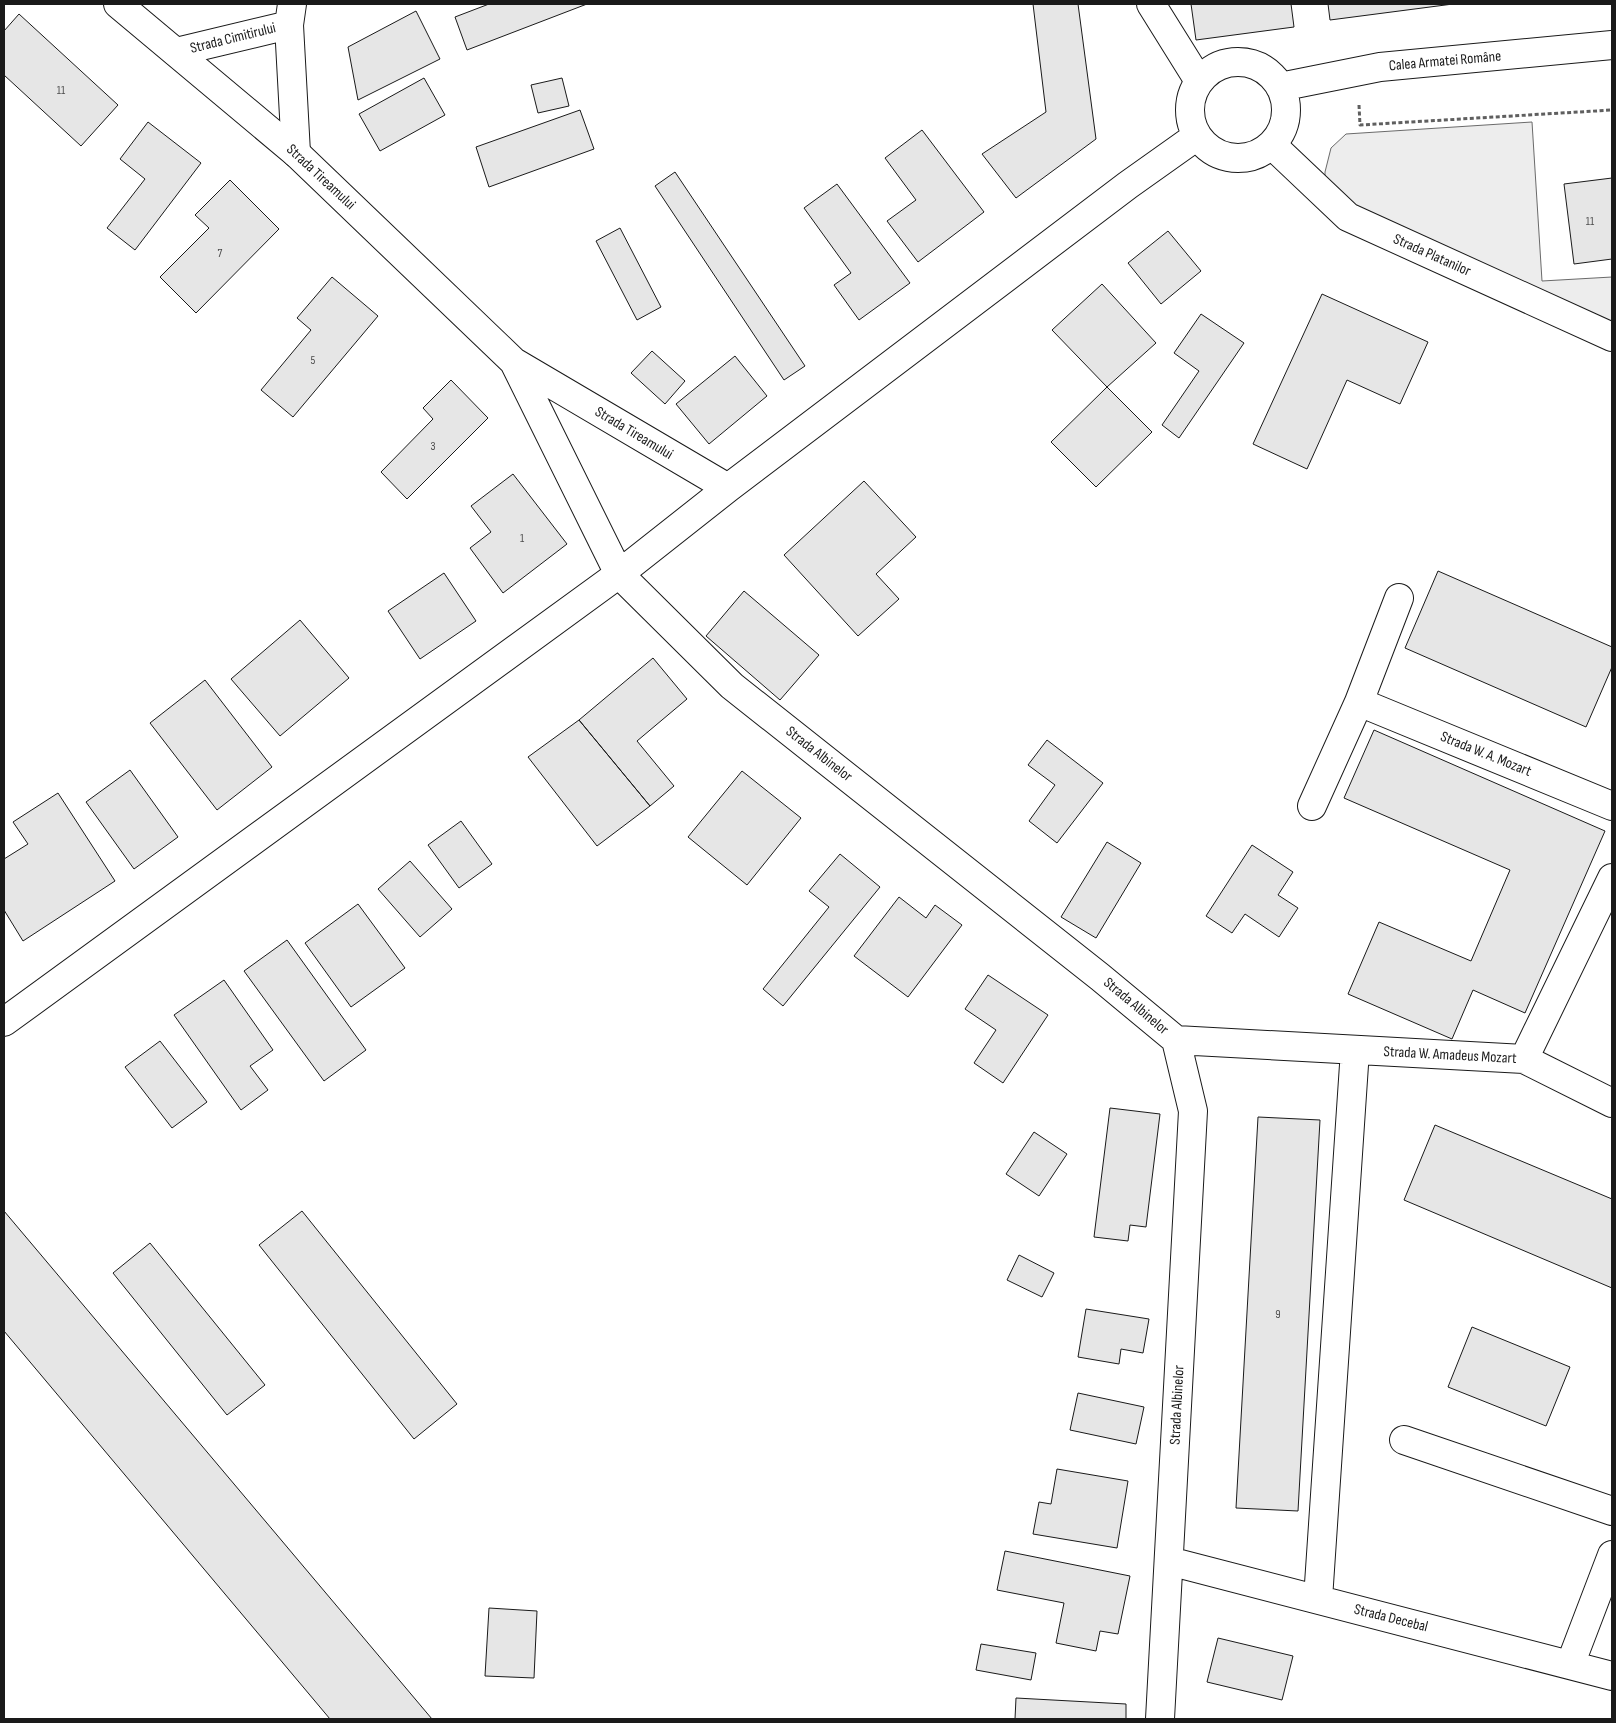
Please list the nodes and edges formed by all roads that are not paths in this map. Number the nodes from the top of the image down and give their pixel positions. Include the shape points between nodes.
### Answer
1 (118, 4) edge
2 (1151, 4) edge
3 (290, 14) edge
4 (1612, 45) edge
5 (176, 52) junction
6 (1199, 81) junction
7 (1280, 87) junction
8 (1198, 136) junction
9 (1272, 145) junction
10 (296, 153) junction
11 (1612, 337) edge
12 (514, 362) junction
13 (728, 488) junction
14 (619, 574) junction
15 (1399, 598) dead end
16 (1359, 702) junction
17 (1312, 806) dead end
18 (1612, 806) edge
19 (1612, 878) edge
20 (4, 1022) edge
21 (1176, 1040) junction
22 (1355, 1050) junction
23 (1524, 1059) junction
24 (1612, 1103) edge
25 (1404, 1440) dead end
26 (1612, 1512) edge
27 (1612, 1555) edge
28 (1169, 1561) junction
29 (1318, 1600) junction
30 (1570, 1665) junction
31 (1612, 1676) edge
32 (1160, 1719) edge

1 - 5 street, Strada Tireamului
2 - 6 street
3 - 5 street, Strada Cimitirului
3 - 10 street, Strada Cimitirului
4 - 7 street, Calea Armatei Române via 1380,67
5 - 10 street, Strada Tireamului
6 - 7 street via 1222,64 1249,63 1262,68
6 - 8 street via 1189,108
7 - 9 street via 1286,118
8 - 9 street via 1207,147 1232,158 1246,158
8 - 13 street via 1128,185
9 - 11 street, Strada Platanilor via 1348,217
10 - 12 street, Strada Tireamului
12 - 13 street, Strada Tireamului
12 - 14 street, Strada Tireamului
13 - 14 street
14 - 20 street
14 - 21 street, Strada Albinelor via 732,686 1100,976
15 - 16 street
16 - 17 street
16 - 18 street, Strada W. A. Mozart
19 - 23 street, Strada W. Amadeus Mozart
21 - 22 street, Strada W. Amadeus Mozart
21 - 28 street, Strada Albinelor via 1193,1111
22 - 23 street, Strada W. Amadeus Mozart
22 - 29 street
23 - 24 street
25 - 26 street
27 - 30 street
28 - 29 street, Strada Decebal
28 - 32 street, Strada Albinelor
29 - 30 street, Strada Decebal
30 - 31 street, Strada Decebal

